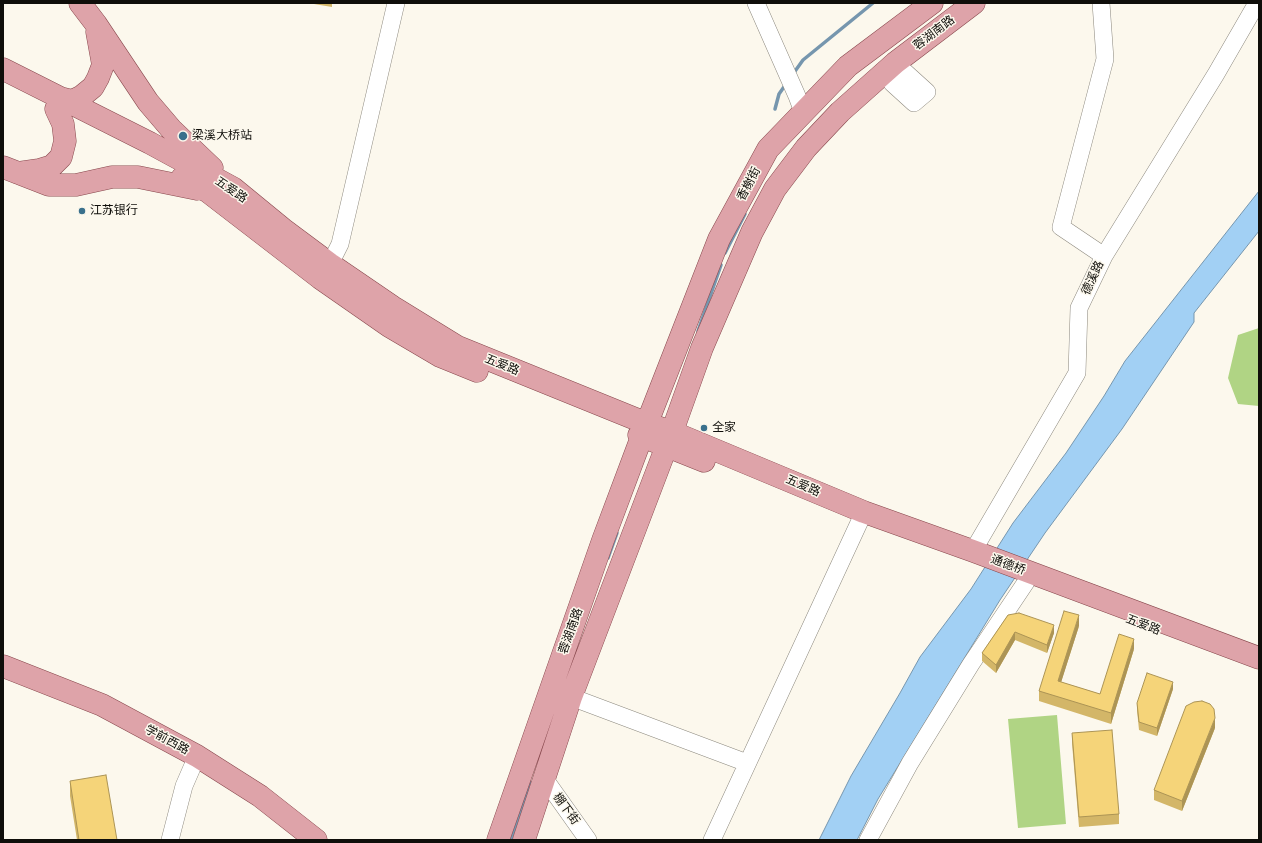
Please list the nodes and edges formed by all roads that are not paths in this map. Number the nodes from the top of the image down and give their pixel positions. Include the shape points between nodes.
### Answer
1 (80, 3) edge
2 (396, 3) edge
3 (756, 3) edge
4 (932, 3) edge
5 (974, 3) edge
6 (1101, 3) edge
7 (1257, 3) edge
8 (96, 24) junction
9 (3, 70) edge
10 (3, 82) edge
11 (58, 103) junction
12 (800, 104) junction
13 (10, 170) edge
14 (233, 188) junction
15 (207, 191) junction
16 (1104, 256) junction
17 (330, 264) junction
18 (645, 430) junction
19 (669, 439) junction
20 (861, 517) junction
21 (979, 557) junction
22 (1029, 578) junction
23 (1259, 658) edge
24 (6, 667) edge
25 (1259, 669) edge
26 (571, 697) junction
27 (197, 756) junction
28 (747, 763) junction
29 (523, 770) junction
30 (544, 778) junction
31 (170, 840) edge
32 (181, 840) edge
33 (316, 840) edge
34 (498, 840) edge
35 (524, 840) edge
36 (588, 840) edge
37 (712, 840) edge
38 (868, 840) edge

1 - 8 main road
2 - 17 street via 340,244
3 - 12 street
4 - 12 main road, 香榭街
5 - 19 main road, 蓉湖南路 via 889,68 840,112 811,143 775,190 752,232 702,348
6 - 16 street, 德溪路 via 1106,59 1061,227
7 - 16 street
8 - 11 main road via 103,65 98,78 82,96
8 - 14 main road via 161,118
9 - 11 main road
10 - 11 main road
11 - 13 main road via 65,141 61,157 52,166 39,170
11 - 14 main road, 五爱路 via 150,143
11 - 15 main road, 五爱路
12 - 18 main road, 香榭街 via 768,149 719,239
13 - 15 main road via 49,185 76,185 112,177 138,177
14 - 17 main road, 五爱路
15 - 18 main road, 五爱路 via 320,278 389,326 440,356
16 - 21 street, 德溪路 via 1079,308 1077,373
17 - 18 main road, 五爱路 via 458,347
18 - 19 main road, 五爱路
18 - 29 main road, 蓉湖南路 via 572,626
19 - 20 main road, 五爱路
19 - 26 main road, 蓉湖南路
20 - 21 main road, 五爱路
20 - 28 street
21 - 22 main road, 通德桥
22 - 23 main road, 五爱路
22 - 25 main road, 五爱路
22 - 38 street via 971,664 910,763
24 - 27 main road, 学前西路 via 102,705
26 - 28 street
26 - 30 main road, 蓉湖南路
27 - 31 street via 184,786
27 - 32 street via 194,794
27 - 33 main road, 学前西路 via 260,796
28 - 37 street
29 - 30 main road
29 - 34 main road, 蓉湖南路
30 - 35 main road, 蓉湖南路
30 - 36 street, 棚下街

